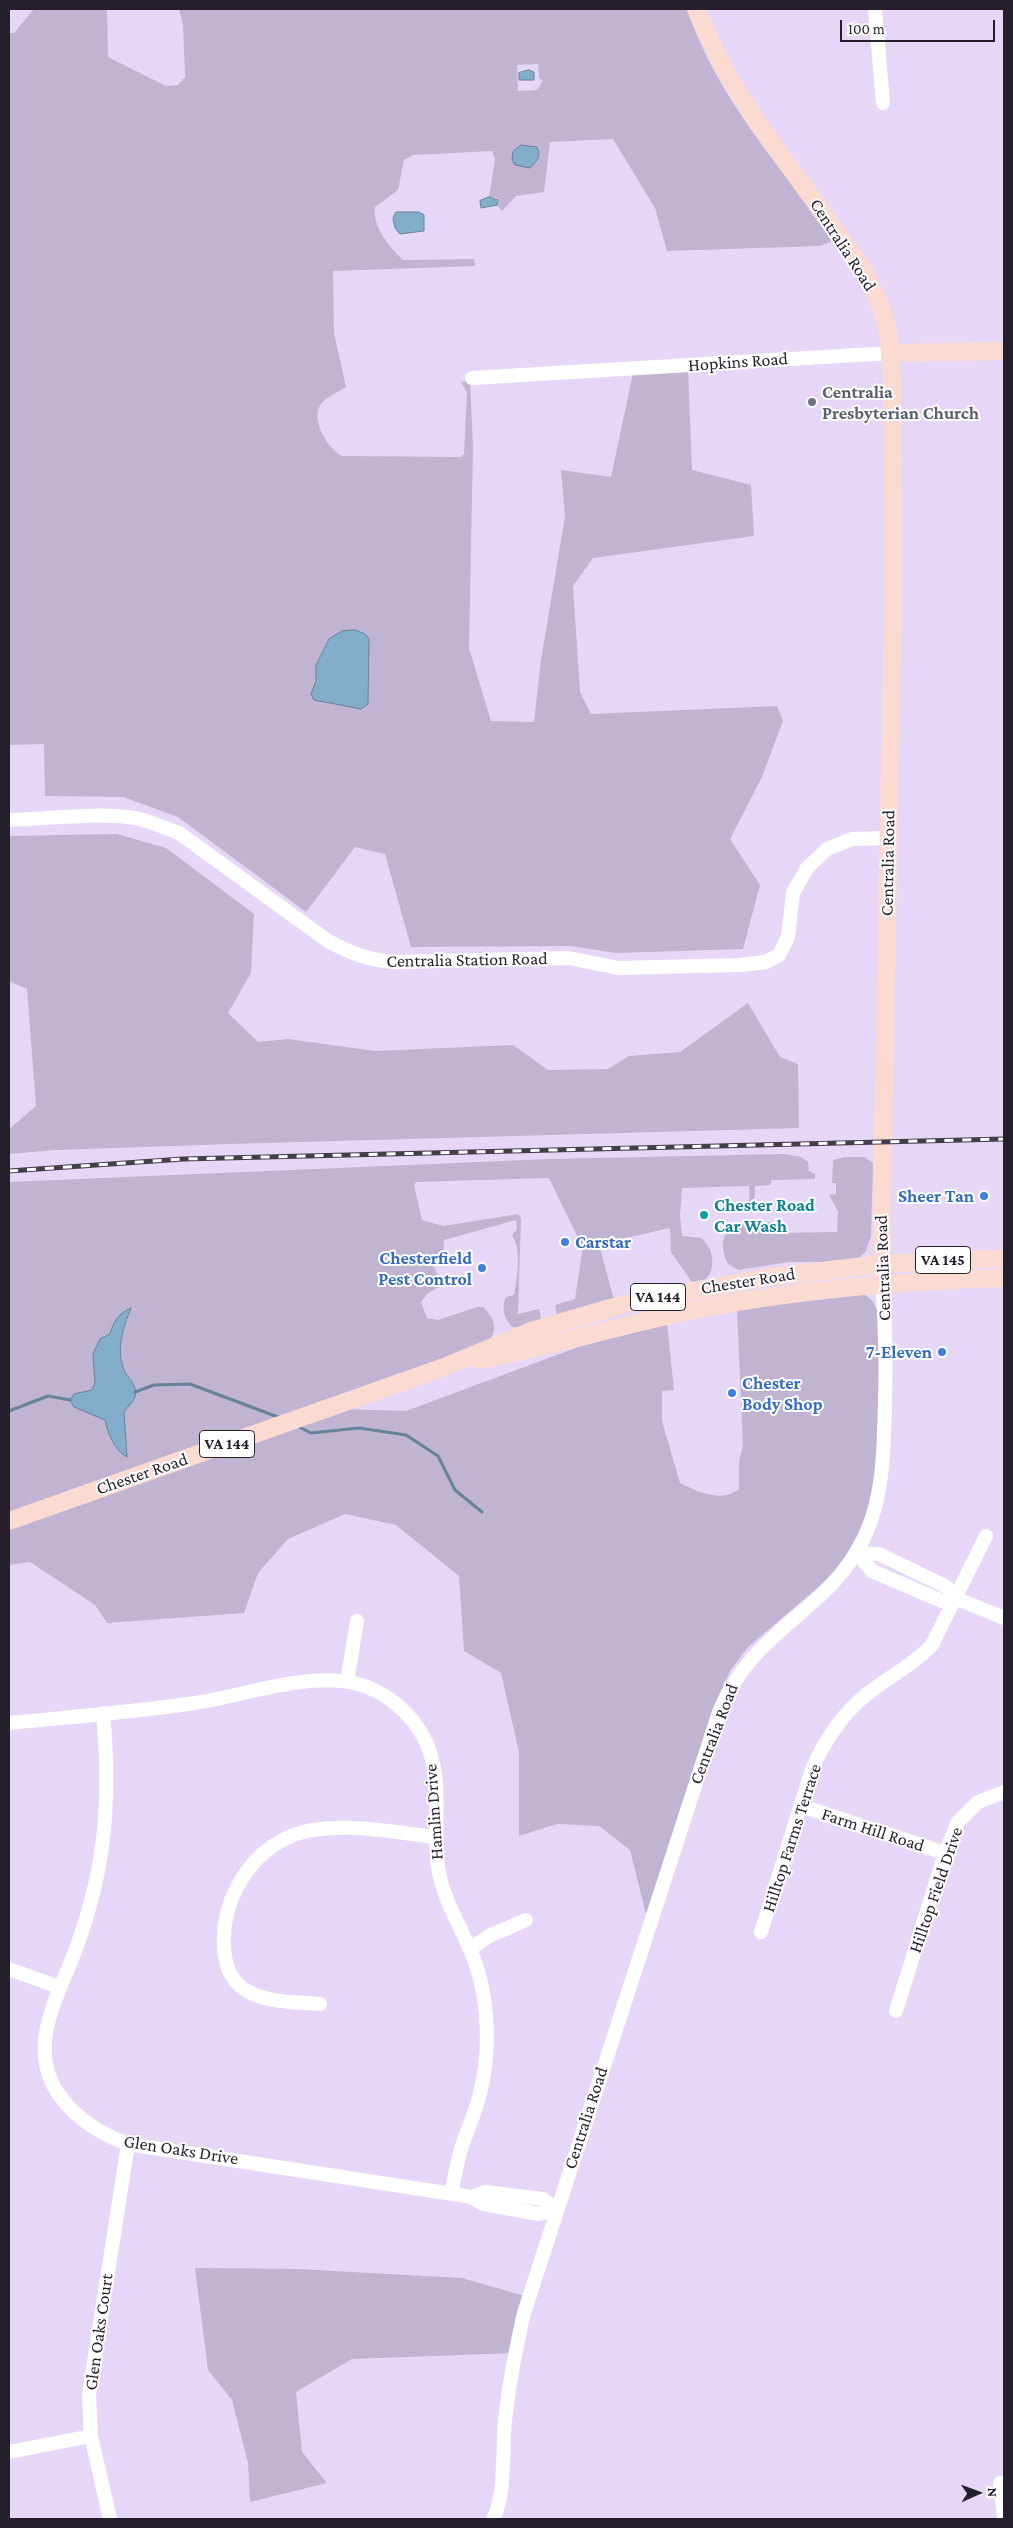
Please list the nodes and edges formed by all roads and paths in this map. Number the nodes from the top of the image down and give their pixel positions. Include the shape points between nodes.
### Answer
1 (696, 9) edge
2 (876, 9) edge
3 (883, 103) dead end
4 (1004, 351) edge
5 (891, 353) junction
6 (472, 378) dead end
7 (9, 820) edge
8 (888, 838) junction
9 (1004, 1258) edge
10 (881, 1264) junction
11 (1004, 1278) edge
12 (882, 1285) junction
13 (444, 1367) junction
14 (9, 1521) edge
15 (986, 1536) dead end
16 (856, 1553) junction
17 (955, 1598) junction
18 (1004, 1618) edge
19 (357, 1621) dead end
20 (347, 1682) junction
21 (103, 1713) junction
22 (9, 1723) edge
23 (1004, 1792) edge
24 (801, 1806) junction
25 (435, 1837) junction
26 (945, 1853) junction
27 (526, 1920) dead end
28 (762, 1932) dead end
29 (470, 1949) junction
30 (9, 1968) edge
31 (59, 1987) junction
32 (320, 2004) dead end
33 (896, 2011) dead end
34 (128, 2144) junction
35 (451, 2194) junction
36 (556, 2208) junction
37 (91, 2436) junction
38 (9, 2452) edge
39 (1000, 2483) dead end
40 (1004, 2517) edge
41 (110, 2519) edge
42 (492, 2519) edge

1 - 5 main road, Centralia Road via 734,86 864,270 882,310
2 - 3 street
4 - 5 main road, Hopkins Road
5 - 6 street, Hopkins Road
5 - 8 main road, Centralia Road via 893,596
7 - 8 street, Centralia Station Road via 117,816 158,825 179,834 328,941 348,953 371,960 569,958 618,968 766,962 779,955 788,937 793,893 806,868 827,849 852,839
8 - 10 main road, Centralia Road
9 - 10 main road, Chester Road / VA 145
10 - 12 main road, Centralia Road
10 - 13 main road, Chester Road / VA 144 via 755,1279 621,1305 531,1332
11 - 12 main road, Chester Road / VA 145
12 - 13 main road, Chester Road / VA 144 via 767,1297 706,1308
12 - 16 street, Centralia Road via 885,1355 883,1470 876,1508
13 - 14 main road, Chester Road / VA 144
15 - 17 street, Hilltop Farms Terrace
16 - 17 street via 872,1570 942,1601
16 - 36 street, Centralia Road via 825,1591 748,1660 725,1696 692,1788
17 - 18 street
17 - 24 street, Hilltop Farms Terrace via 932,1644 922,1655 867,1695 835,1728 812,1769
19 - 20 street
20 - 21 street, Hamlin Drive via 284,1685 194,1703
20 - 25 street, Hamlin Drive via 385,1696 420,1731 436,1777
21 - 22 street, Hamlin Drive
21 - 31 street, Glen Oaks Drive via 106,1804 98,1872 82,1932
23 - 26 street, Hilltop Field Drive via 988,1796 967,1811 958,1822
24 - 26 street, Farm Hill Road
24 - 28 street, Hilltop Farms Terrace
25 - 29 street, Hamlin Drive via 440,1879
25 - 32 street via 344,1829 303,1832 288,1837 263,1854 240,1882 231,1899 224,1928 226,1965 232,1977 257,1996
26 - 33 street, Hilltop Field Drive
27 - 29 street via 489,1936
29 - 35 street, Hamlin Drive via 483,1996 486,2049 480,2094
30 - 31 street
31 - 34 street, Glen Oaks Drive via 44,2046 44,2059 52,2084 81,2119
34 - 35 street, Glen Oaks Drive
34 - 37 street, Glen Oaks Court via 89,2394
35 - 36 street, Glen Oaks Drive via 472,2197 483,2204 539,2214
36 - 42 street, Centralia Road via 515,2354 499,2495
37 - 38 street
37 - 41 street, Glen Oaks Court
39 - 40 street

